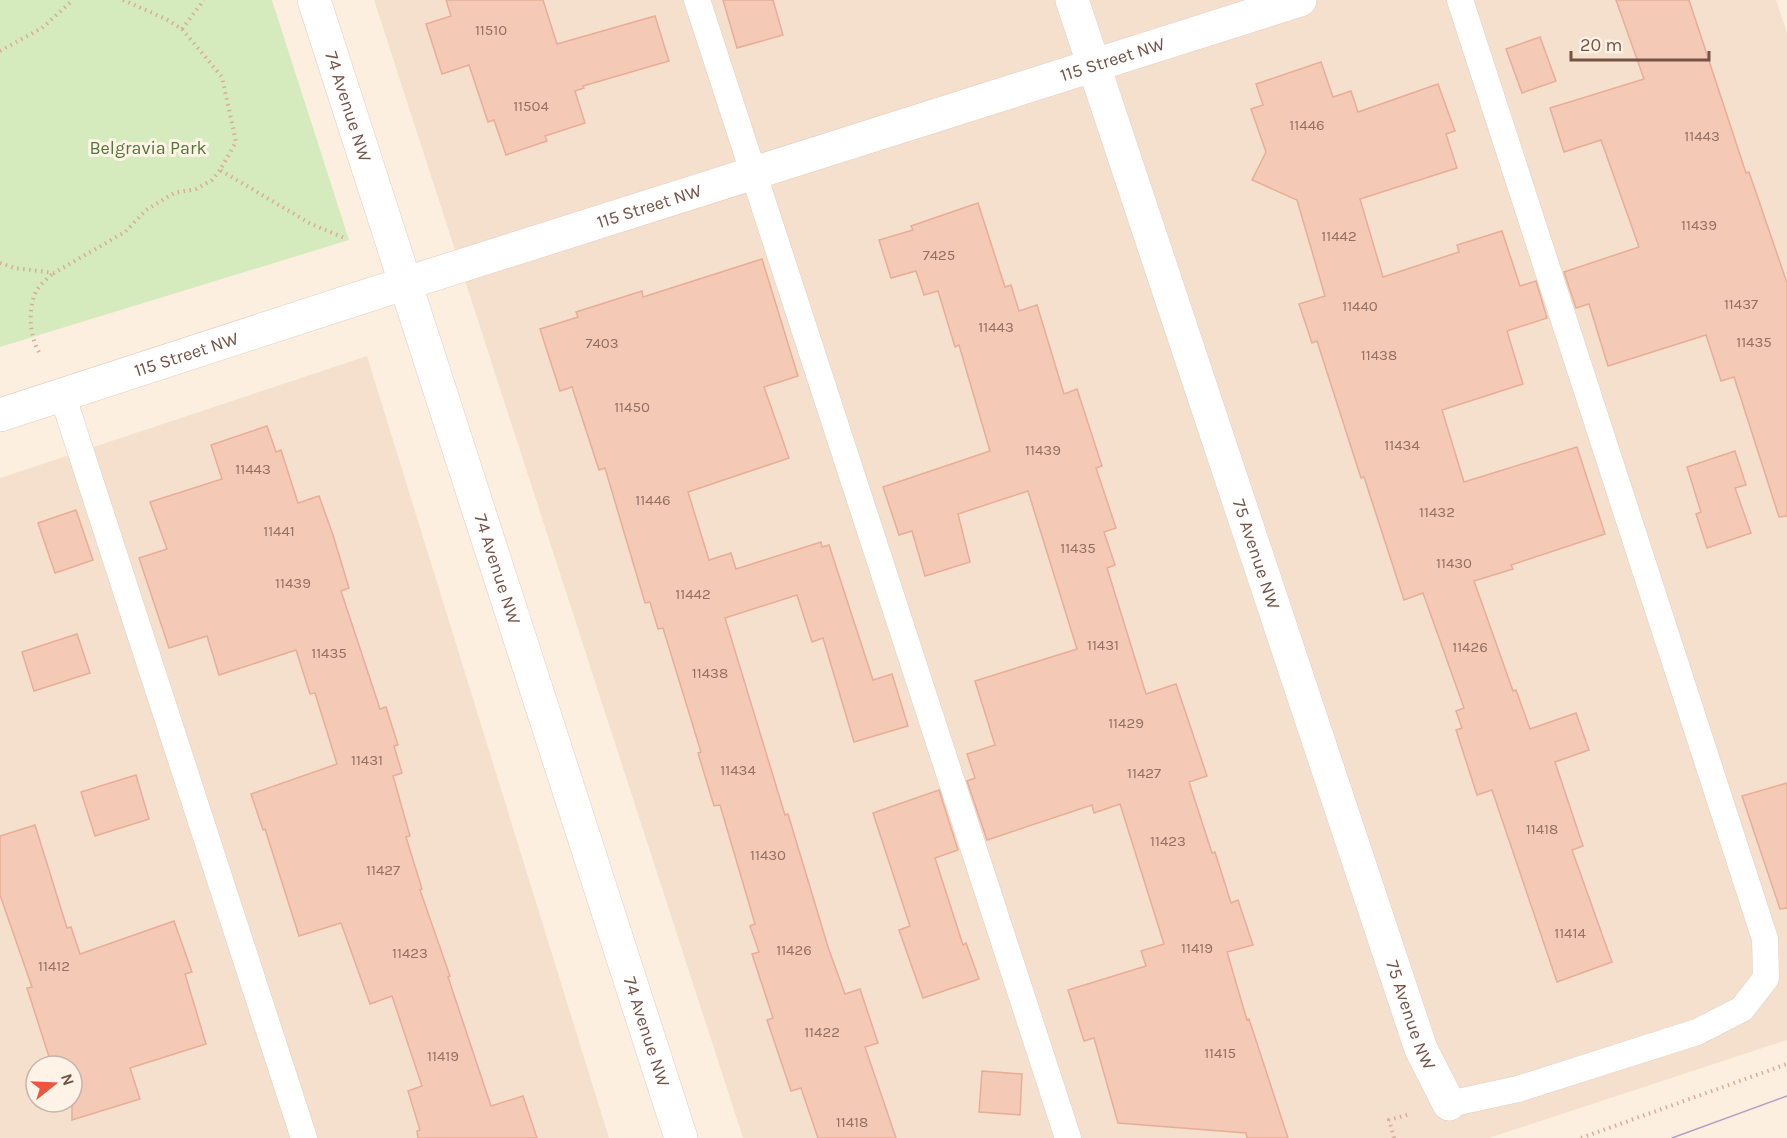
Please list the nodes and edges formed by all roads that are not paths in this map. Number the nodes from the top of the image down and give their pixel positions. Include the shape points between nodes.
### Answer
1 (314, 0) edge
2 (697, 0) edge
3 (1072, 0) edge
4 (1300, 0) edge
5 (1460, 0) edge
6 (1094, 67) junction
7 (753, 174) junction
8 (406, 283) junction
9 (62, 394) junction
10 (0, 415) edge
11 (1449, 1104) joint
12 (304, 1138) edge
13 (681, 1138) edge
14 (1068, 1138) edge

1 - 8 street, 74 Avenue NW
2 - 7 lane
3 - 6 street, 75 Avenue NW
4 - 6 street, 115 Street NW
5 - 11 lane via 1765,939 1766,978 1742,1009 1697,1032 1518,1089
6 - 7 street, 115 Street NW
6 - 11 street, 75 Avenue NW via 1421,1049
7 - 8 street, 115 Street NW
7 - 14 lane
8 - 9 street, 115 Street NW
8 - 13 street, 74 Avenue NW
9 - 10 street, 115 Street NW
9 - 12 lane

